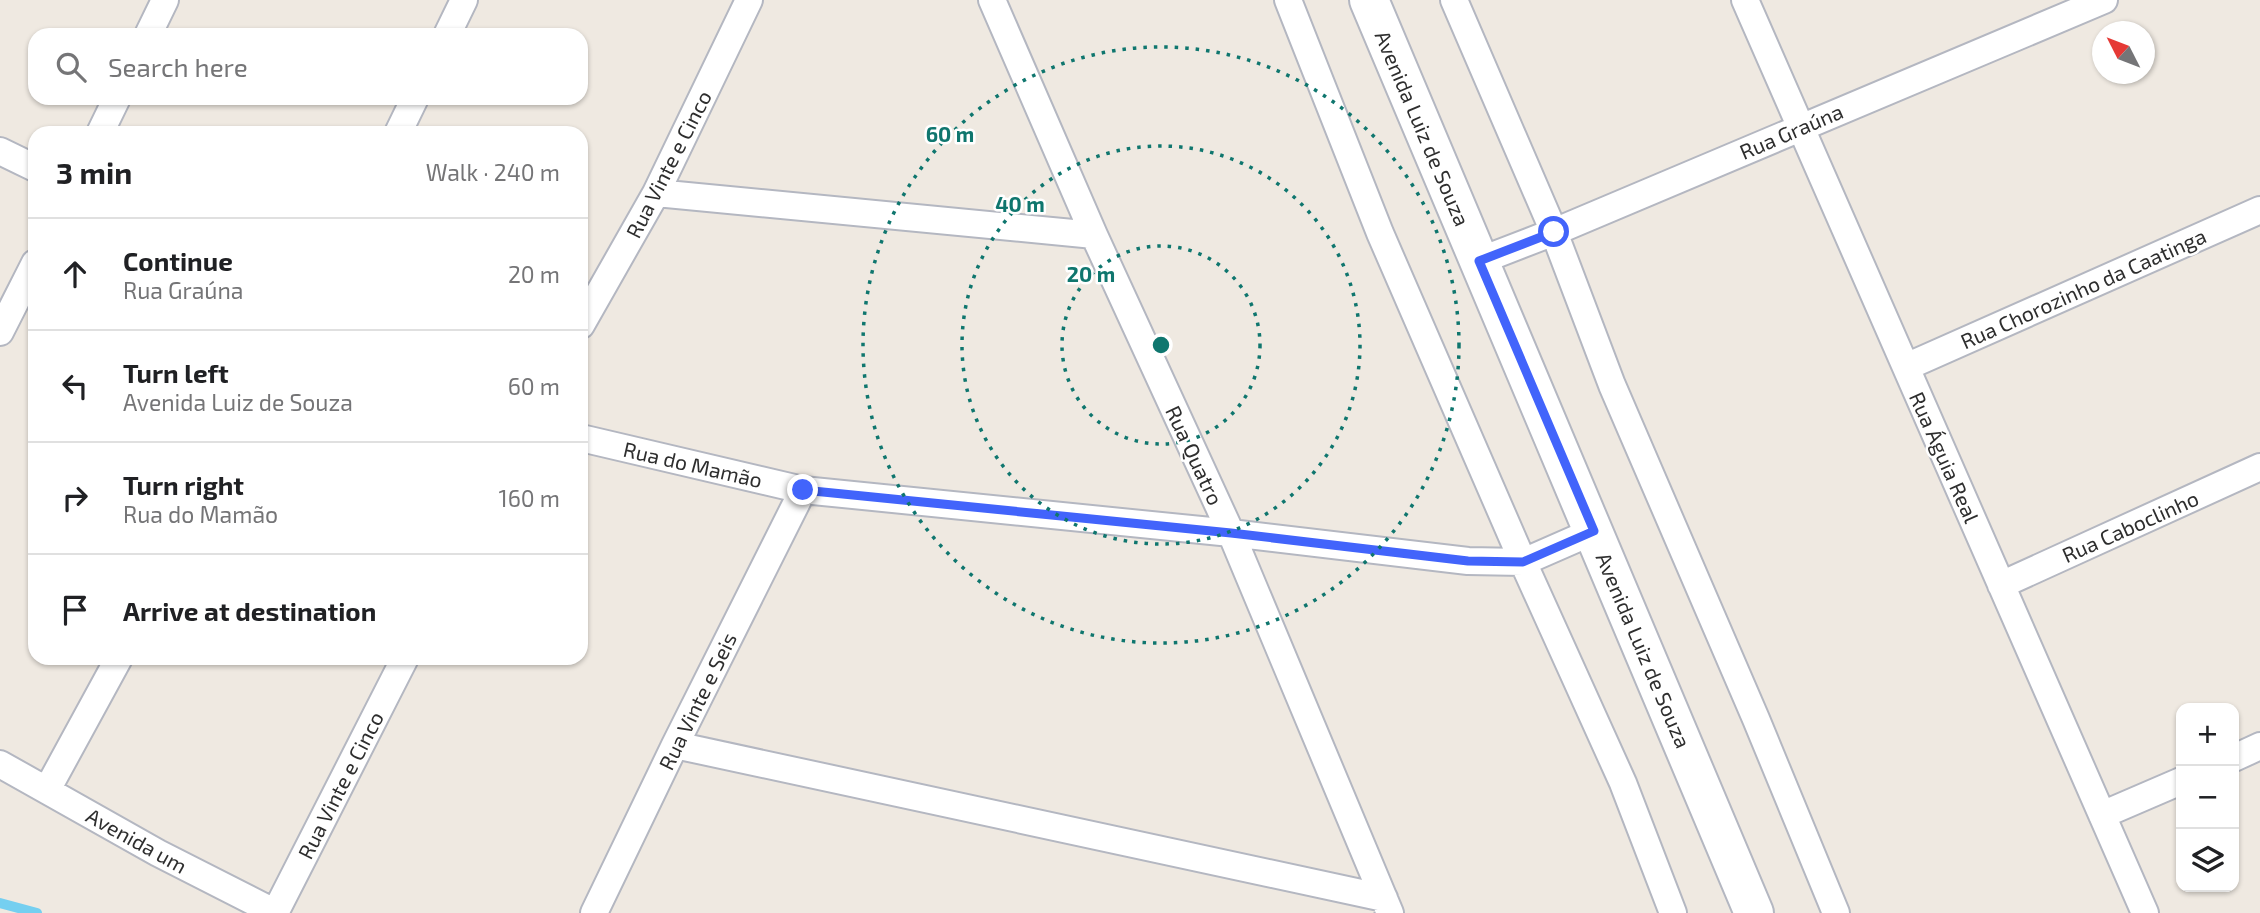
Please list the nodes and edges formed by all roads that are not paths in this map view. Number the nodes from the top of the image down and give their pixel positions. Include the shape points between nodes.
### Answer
1 (165, 0) edge
2 (464, 0) edge
3 (749, 0) edge
4 (992, 0) edge
5 (1288, 0) edge
6 (1369, 0) edge
7 (1454, 0) edge
8 (1745, 0) edge
9 (2104, 0) edge
10 (151, 28) edge
11 (450, 28) edge
12 (114, 105) edge
13 (411, 105) edge
14 (103, 126) edge
15 (401, 126) edge
16 (1800, 127) junction
17 (0, 151) edge
18 (28, 165) edge
19 (656, 193) junction
20 (2260, 210) edge
21 (1554, 232) junction
22 (1094, 236) junction
23 (1479, 261) junction
24 (28, 277) edge
25 (588, 313) edge
26 (0, 332) edge
27 (1906, 367) junction
28 (588, 440) edge
29 (2260, 467) edge
30 (803, 490) junction
31 (1594, 531) junction
32 (1231, 533) junction
33 (1523, 562) junction
34 (2001, 585) junction
35 (115, 665) edge
36 (401, 665) edge
37 (674, 746) junction
38 (2260, 746) edge
39 (2239, 756) edge
40 (0, 764) edge
41 (2176, 783) edge
42 (47, 790) junction
43 (2102, 815) junction
44 (1387, 905) edge
45 (275, 913) edge
46 (594, 913) edge
47 (1673, 913) edge
48 (1754, 913) edge
49 (1836, 913) edge
50 (2144, 913) edge

1 - 10 street
2 - 11 street
3 - 19 street, Rua Vinte e Cinco
4 - 22 street, Rua Quatro
5 - 33 street via 1380,233
6 - 23 main road, Avenida Luiz de Souza
7 - 21 street
8 - 16 street, Rua Águia Real
9 - 16 street, Rua Graúna
12 - 14 street
13 - 15 street
16 - 21 street, Rua Graúna
16 - 27 street, Rua Águia Real
17 - 18 street
19 - 22 street
19 - 25 street, Rua Vinte e Cinco
20 - 27 street, Rua Chorozinho da Caatinga
21 - 23 street, Rua Graúna
21 - 49 street via 1612,385
22 - 32 street, Rua Quatro
23 - 31 main road, Avenida Luiz de Souza
24 - 26 street
27 - 34 street, Rua Águia Real
28 - 30 street, Rua do Mamão
29 - 34 street, Rua Caboclinho
30 - 32 street, Rua do Mamão
30 - 37 street, Rua Vinte e Seis
31 - 33 street, Rua do Mamão
31 - 48 main road, Avenida Luiz de Souza
32 - 33 street, Rua do Mamão via 1468,561
32 - 44 street, Rua Quatro
33 - 47 street via 1623,783
34 - 43 street, Rua Águia Real
35 - 42 street
36 - 45 street, Rua Vinte e Cinco
37 - 44 street
37 - 46 street, Rua Vinte e Seis
38 - 39 street
40 - 42 street, Avenida um
41 - 43 street
42 - 45 street, Avenida um
43 - 50 street, Rua Águia Real

